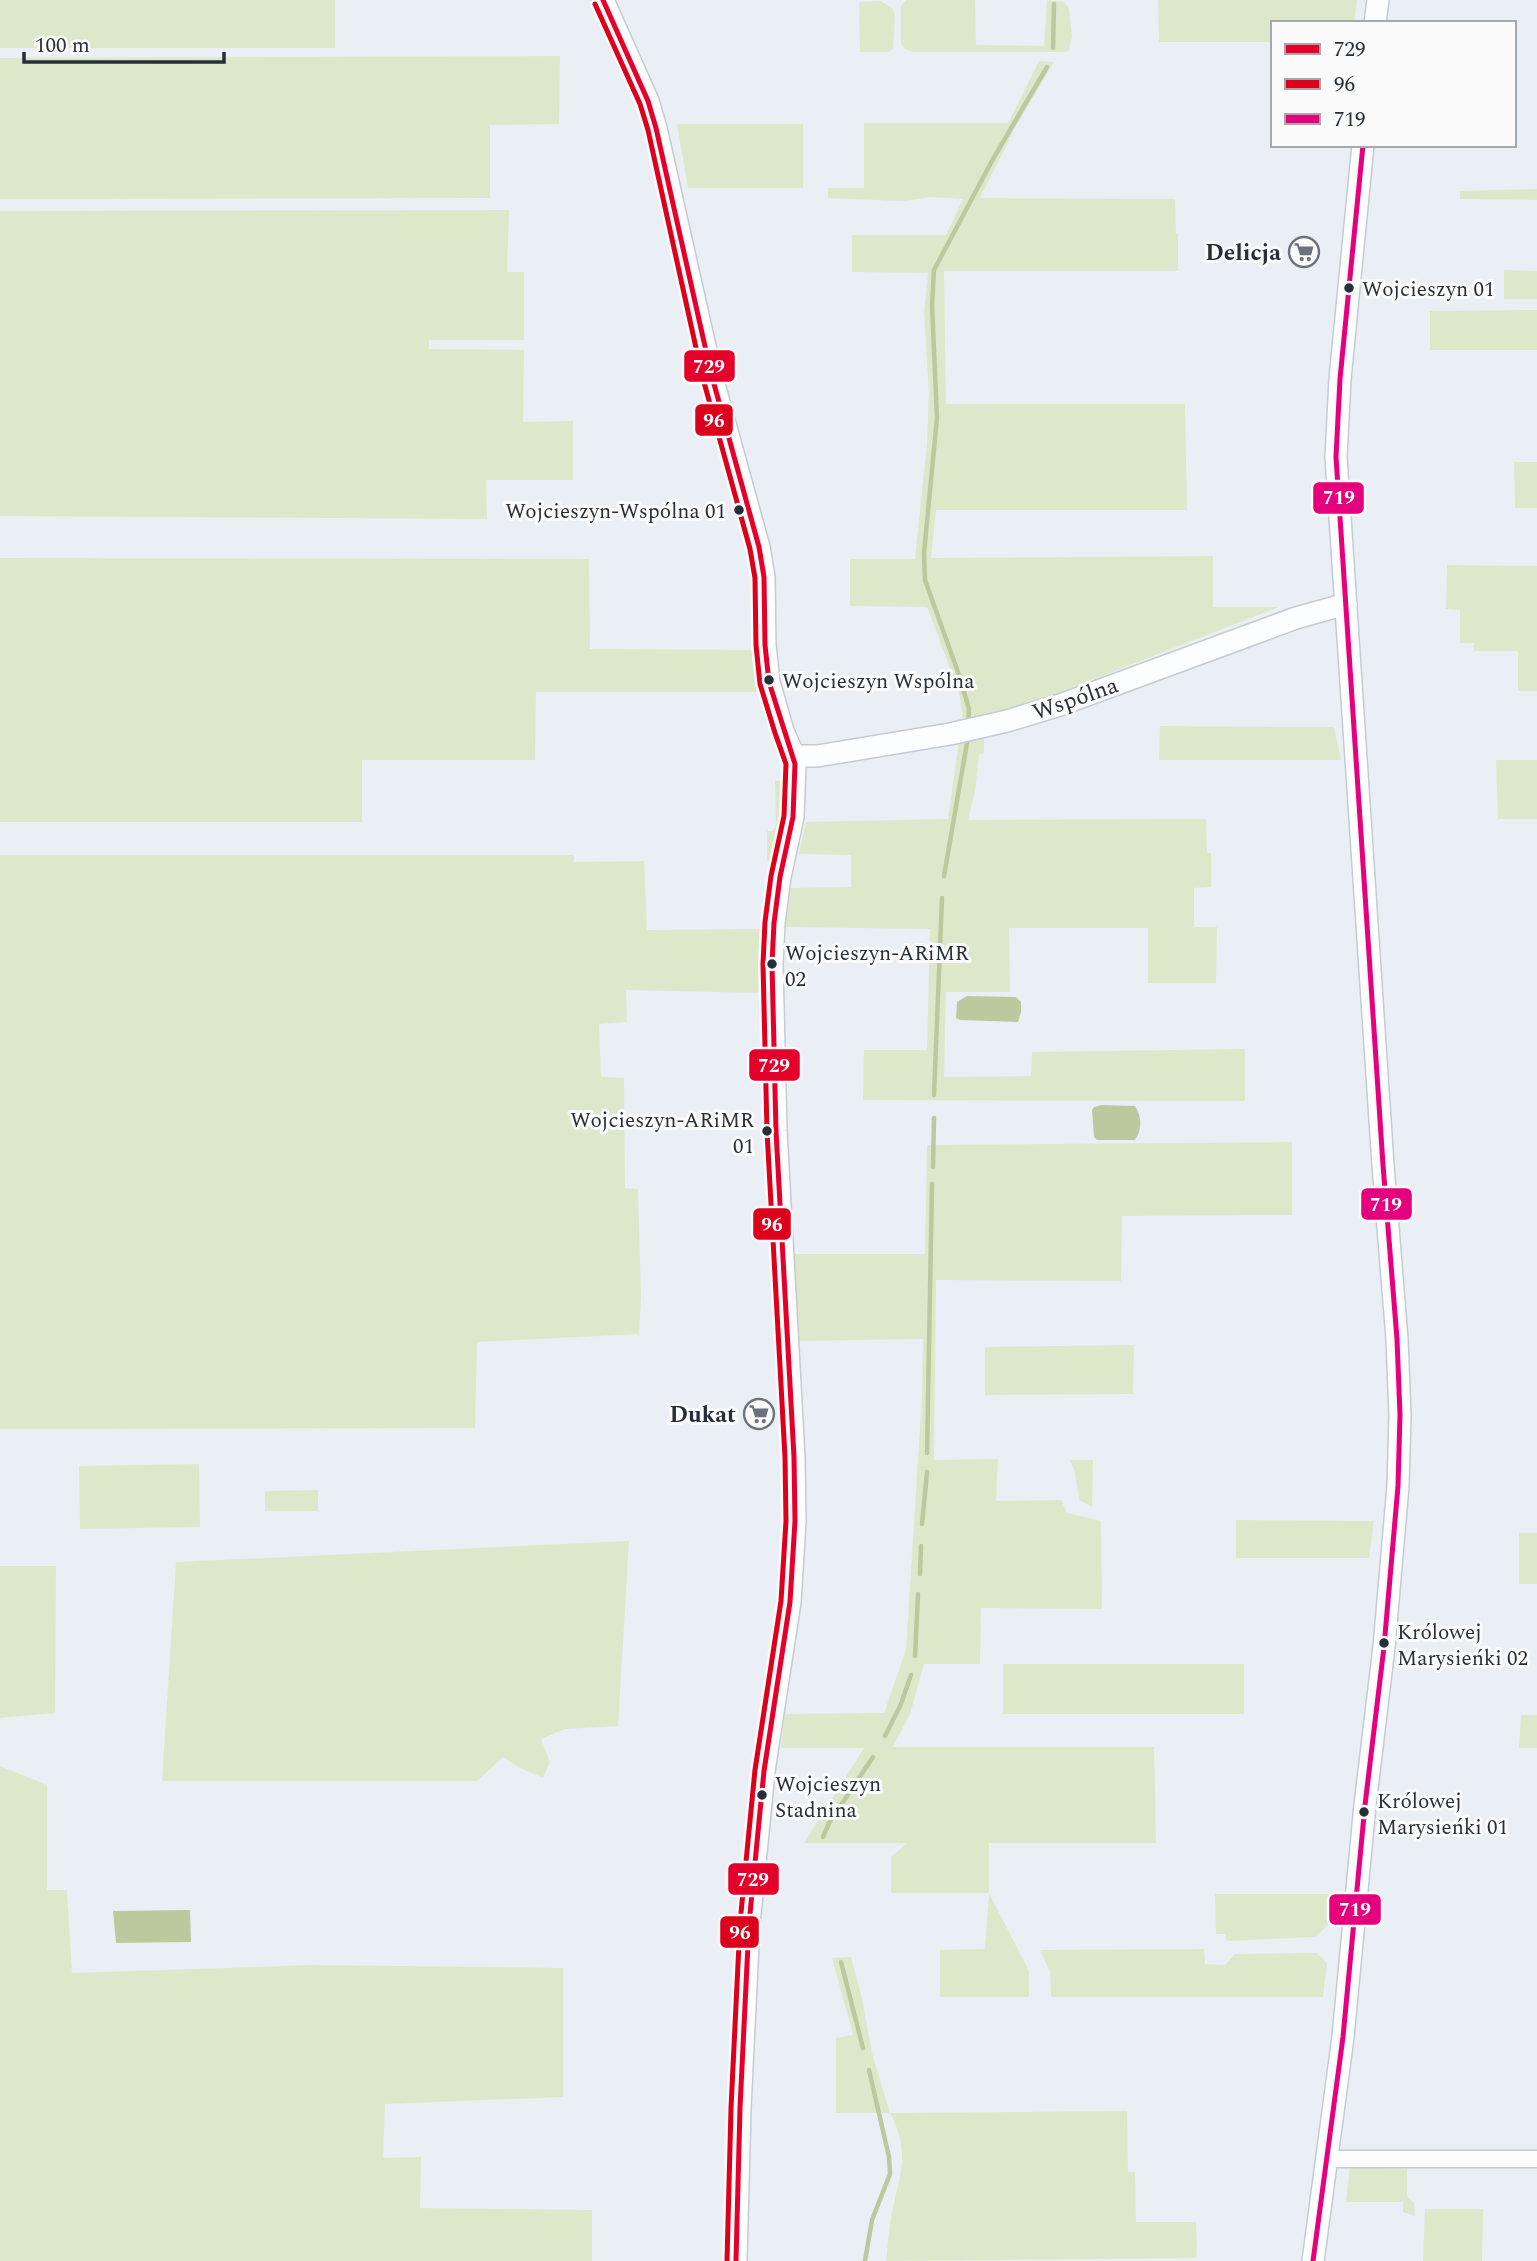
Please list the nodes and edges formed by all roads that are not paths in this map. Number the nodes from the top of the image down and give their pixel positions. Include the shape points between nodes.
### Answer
1 (603, 0) edge
2 (1378, 0) edge
3 (1375, 21) edge
4 (1363, 147) edge
5 (1346, 604) junction
6 (794, 756) junction
7 (1328, 2159) junction
8 (1537, 2159) edge
9 (736, 2261) edge
10 (1313, 2261) edge

1 - 6 street via 656,128 706,350 759,547 769,681
2 - 3 street
4 - 5 street via 1337,425
5 - 6 street, Wspólna via 1060,705 983,727
5 - 7 street via 1400,1415 1385,1637
6 - 9 street via 793,817 780,877 772,964 796,1521 749,1924
7 - 8 street
7 - 10 street

